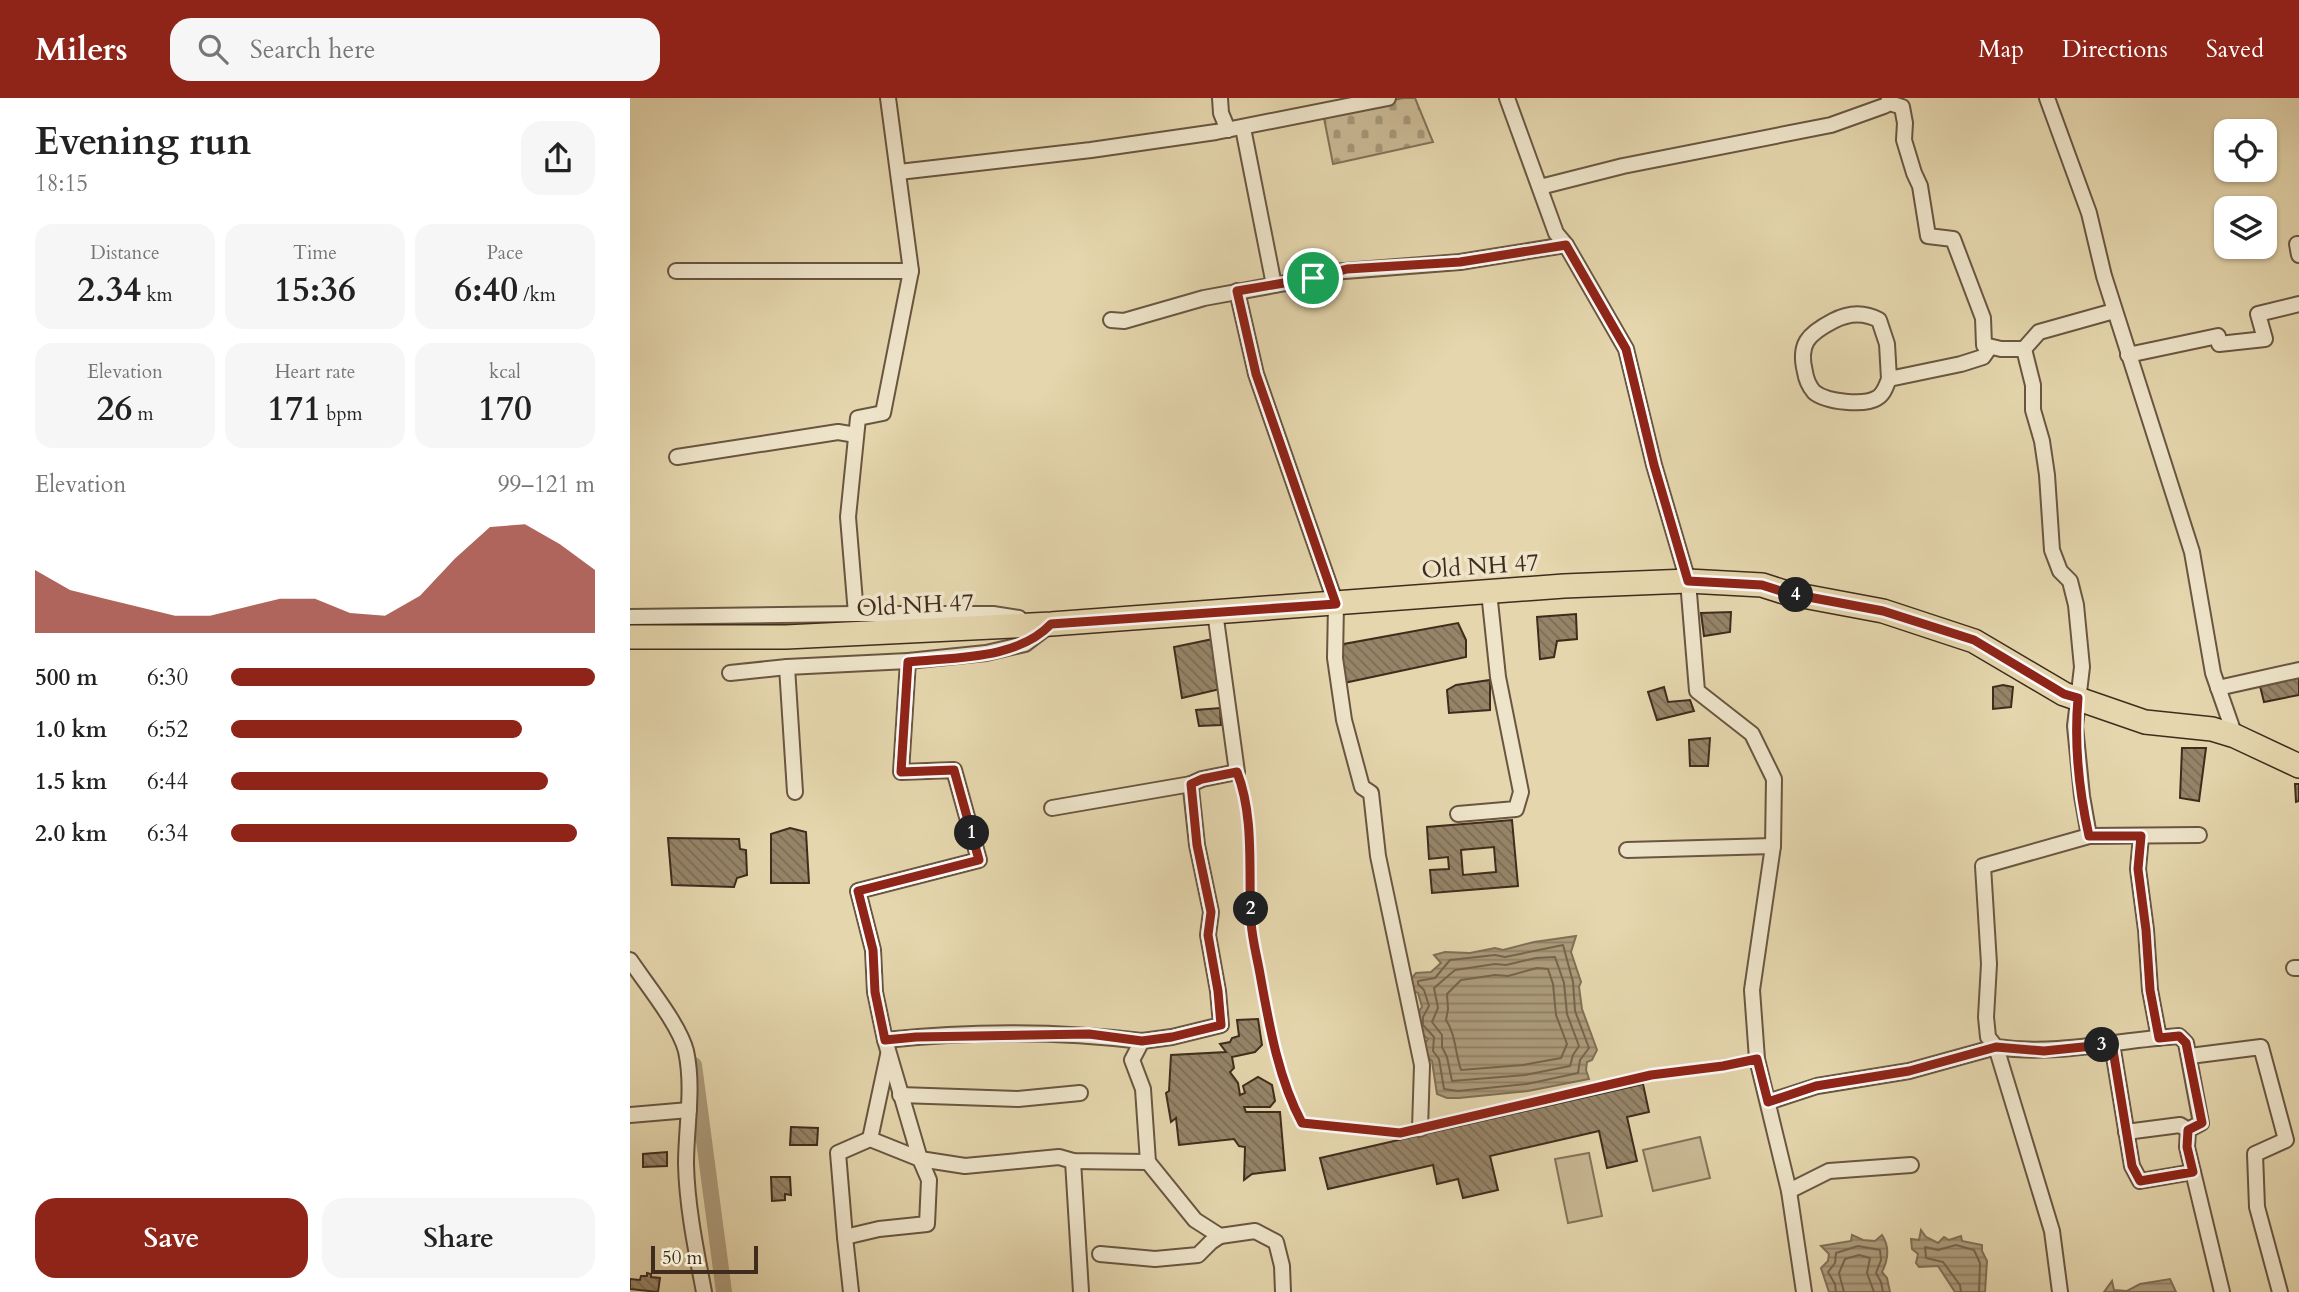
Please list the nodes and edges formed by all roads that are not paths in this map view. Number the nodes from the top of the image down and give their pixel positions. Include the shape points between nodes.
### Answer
1 (888, 98) edge
2 (1220, 98) edge
3 (1388, 98) edge
4 (1507, 98) edge
5 (2047, 98) edge
6 (1889, 100) edge
7 (1236, 129) junction
8 (900, 172) junction
9 (1539, 187) junction
10 (2299, 244) edge
11 (1566, 245) junction
12 (2299, 255) edge
13 (676, 271) dead end
14 (911, 271) junction
15 (1274, 285) junction
16 (1237, 291) junction
17 (2299, 304) edge
18 (2114, 311) junction
19 (1111, 320) dead end
20 (1990, 347) junction
21 (2024, 349) junction
22 (2128, 355) junction
23 (1889, 379) junction
24 (856, 435) junction
25 (677, 457) dead end
26 (1688, 581) junction
27 (1489, 592) junction
28 (1336, 604) junction
29 (1215, 612) junction
30 (856, 614) junction
31 (630, 617) edge
32 (1051, 624) junction
33 (630, 637) edge
34 (908, 662) junction
35 (788, 667) junction
36 (2299, 670) edge
37 (730, 673) dead end
38 (2218, 688) junction
39 (2078, 698) junction
40 (2235, 736) junction
41 (2299, 766) edge
42 (1237, 772) junction
43 (1191, 784) junction
44 (795, 792) dead end
45 (1052, 808) dead end
46 (1458, 814) dead end
47 (2199, 835) dead end
48 (2089, 836) junction
49 (2141, 836) junction
50 (1773, 846) junction
51 (1627, 850) dead end
52 (630, 960) edge
53 (2159, 1038) junction
54 (1142, 1041) junction
55 (2112, 1044) junction
56 (886, 1047) junction
57 (1996, 1047) junction
58 (2190, 1056) junction
59 (1757, 1059) junction
60 (1080, 1093) dead end
61 (900, 1095) junction
62 (1768, 1102) junction
63 (689, 1110) junction
64 (630, 1115) edge
65 (1420, 1129) junction
66 (2188, 1130) junction
67 (2126, 1132) junction
68 (2292, 1138) edge
69 (870, 1139) junction
70 (920, 1159) junction
71 (1073, 1161) junction
72 (1148, 1162) junction
73 (1911, 1165) dead end
74 (2193, 1172) junction
75 (1789, 1191) junction
76 (1220, 1236) junction
77 (845, 1237) junction
78 (1100, 1254) dead end
79 (704, 1292) edge
80 (851, 1292) edge
81 (1081, 1292) edge
82 (1283, 1292) edge
83 (1804, 1292) edge
84 (2060, 1292) edge
85 (2222, 1292) edge
86 (2280, 1292) edge

1 - 8 street
2 - 7 street via 1221,113
3 - 7 street
4 - 9 street
5 - 18 street via 2089,213
6 - 9 street via 1831,124
6 - 20 street via 1902,107 1904,140 1920,186 1928,236 1953,239 1983,318 1984,345
7 - 8 street
7 - 15 street
8 - 14 street
9 - 11 street via 1556,233
10 - 12 street
11 - 15 street via 1460,262 1347,269
11 - 26 street via 1626,349
13 - 14 street
14 - 24 street via 883,413 858,418
15 - 16 street
16 - 19 street via 1124,321
16 - 28 street via 1256,374
17 - 22 street via 2258,314 2265,339 2219,344 2218,336
18 - 21 street via 2039,332
18 - 22 street
20 - 21 street
20 - 23 street via 1983,357 1961,364
21 - 39 street via 2047,475 2052,550 2060,571 2070,581 2076,605 2082,667
22 - 38 street via 2192,552
23 - 23 street via 1879,397 1868,401 1823,397 1807,382 1801,350 1833,321 1868,314 1879,320 1887,344
24 - 25 street via 838,432
24 - 30 street via 848,517
26 - 27 main road, Old NH 47
26 - 39 main road, Old NH 47 via 1762,585 1883,611 1974,640
26 - 50 street via 1697,691 1752,734 1774,779
27 - 28 main road, Old NH 47
27 - 46 street via 1498,677 1521,792 1516,809
28 - 29 main road, Old NH 47
28 - 65 street via 1335,658 1344,720 1362,787 1371,793 1378,856 1422,1065
29 - 32 main road, Old NH 47
29 - 42 street
30 - 31 street
30 - 32 street via 993,614
32 - 33 main road, Old NH 47 via 786,637
32 - 34 street via 1025,644
34 - 35 street
34 - 56 street via 901,772 954,770 979,860 858,891 873,950 875,992
35 - 37 street
35 - 44 street
36 - 38 street
38 - 40 street
39 - 40 main road, Old NH 47 via 2145,722
39 - 48 street via 2078,758
40 - 41 main road, Old NH 47
42 - 43 street
42 - 65 lane via 1244,791 1249,842 1251,924 1270,1034 1295,1110 1302,1123 1316,1126 1400,1133
43 - 45 street
43 - 54 street via 1211,912 1208,935 1221,1025
47 - 49 street
48 - 49 street
48 - 57 street via 1983,866 1989,964 1986,1017 1988,1037
49 - 53 street via 2138,869
50 - 51 street
50 - 59 street via 1752,990
52 - 63 street via 685,1049
53 - 55 street
53 - 58 street via 2179,1036
54 - 56 street via 1089,1034 916,1037
54 - 72 street via 1132,1060 1143,1089
55 - 57 street via 2044,1051
55 - 67 street
56 - 61 street
56 - 69 street
57 - 62 street via 1909,1071 1816,1086
57 - 84 street via 2052,1231
58 - 66 street via 2202,1123
58 - 68 street via 2261,1047
59 - 62 street
59 - 65 lane via 1651,1075
60 - 61 street via 1018,1099
61 - 70 street
62 - 75 street
63 - 64 street
63 - 79 street via 686,1165 690,1215
66 - 67 street via 2180,1125
66 - 74 street
67 - 74 street via 2132,1166 2140,1181
68 - 86 street via 2255,1154 2257,1208
69 - 70 street
69 - 77 street via 838,1153
70 - 71 street via 965,1166 1059,1157
70 - 77 street via 929,1180 927,1223
71 - 72 street
71 - 81 street
72 - 76 street via 1195,1220
73 - 75 street via 1829,1171
74 - 85 street
75 - 83 street
76 - 78 street via 1199,1255 1155,1259
76 - 82 street via 1255,1231 1276,1242
77 - 80 street

